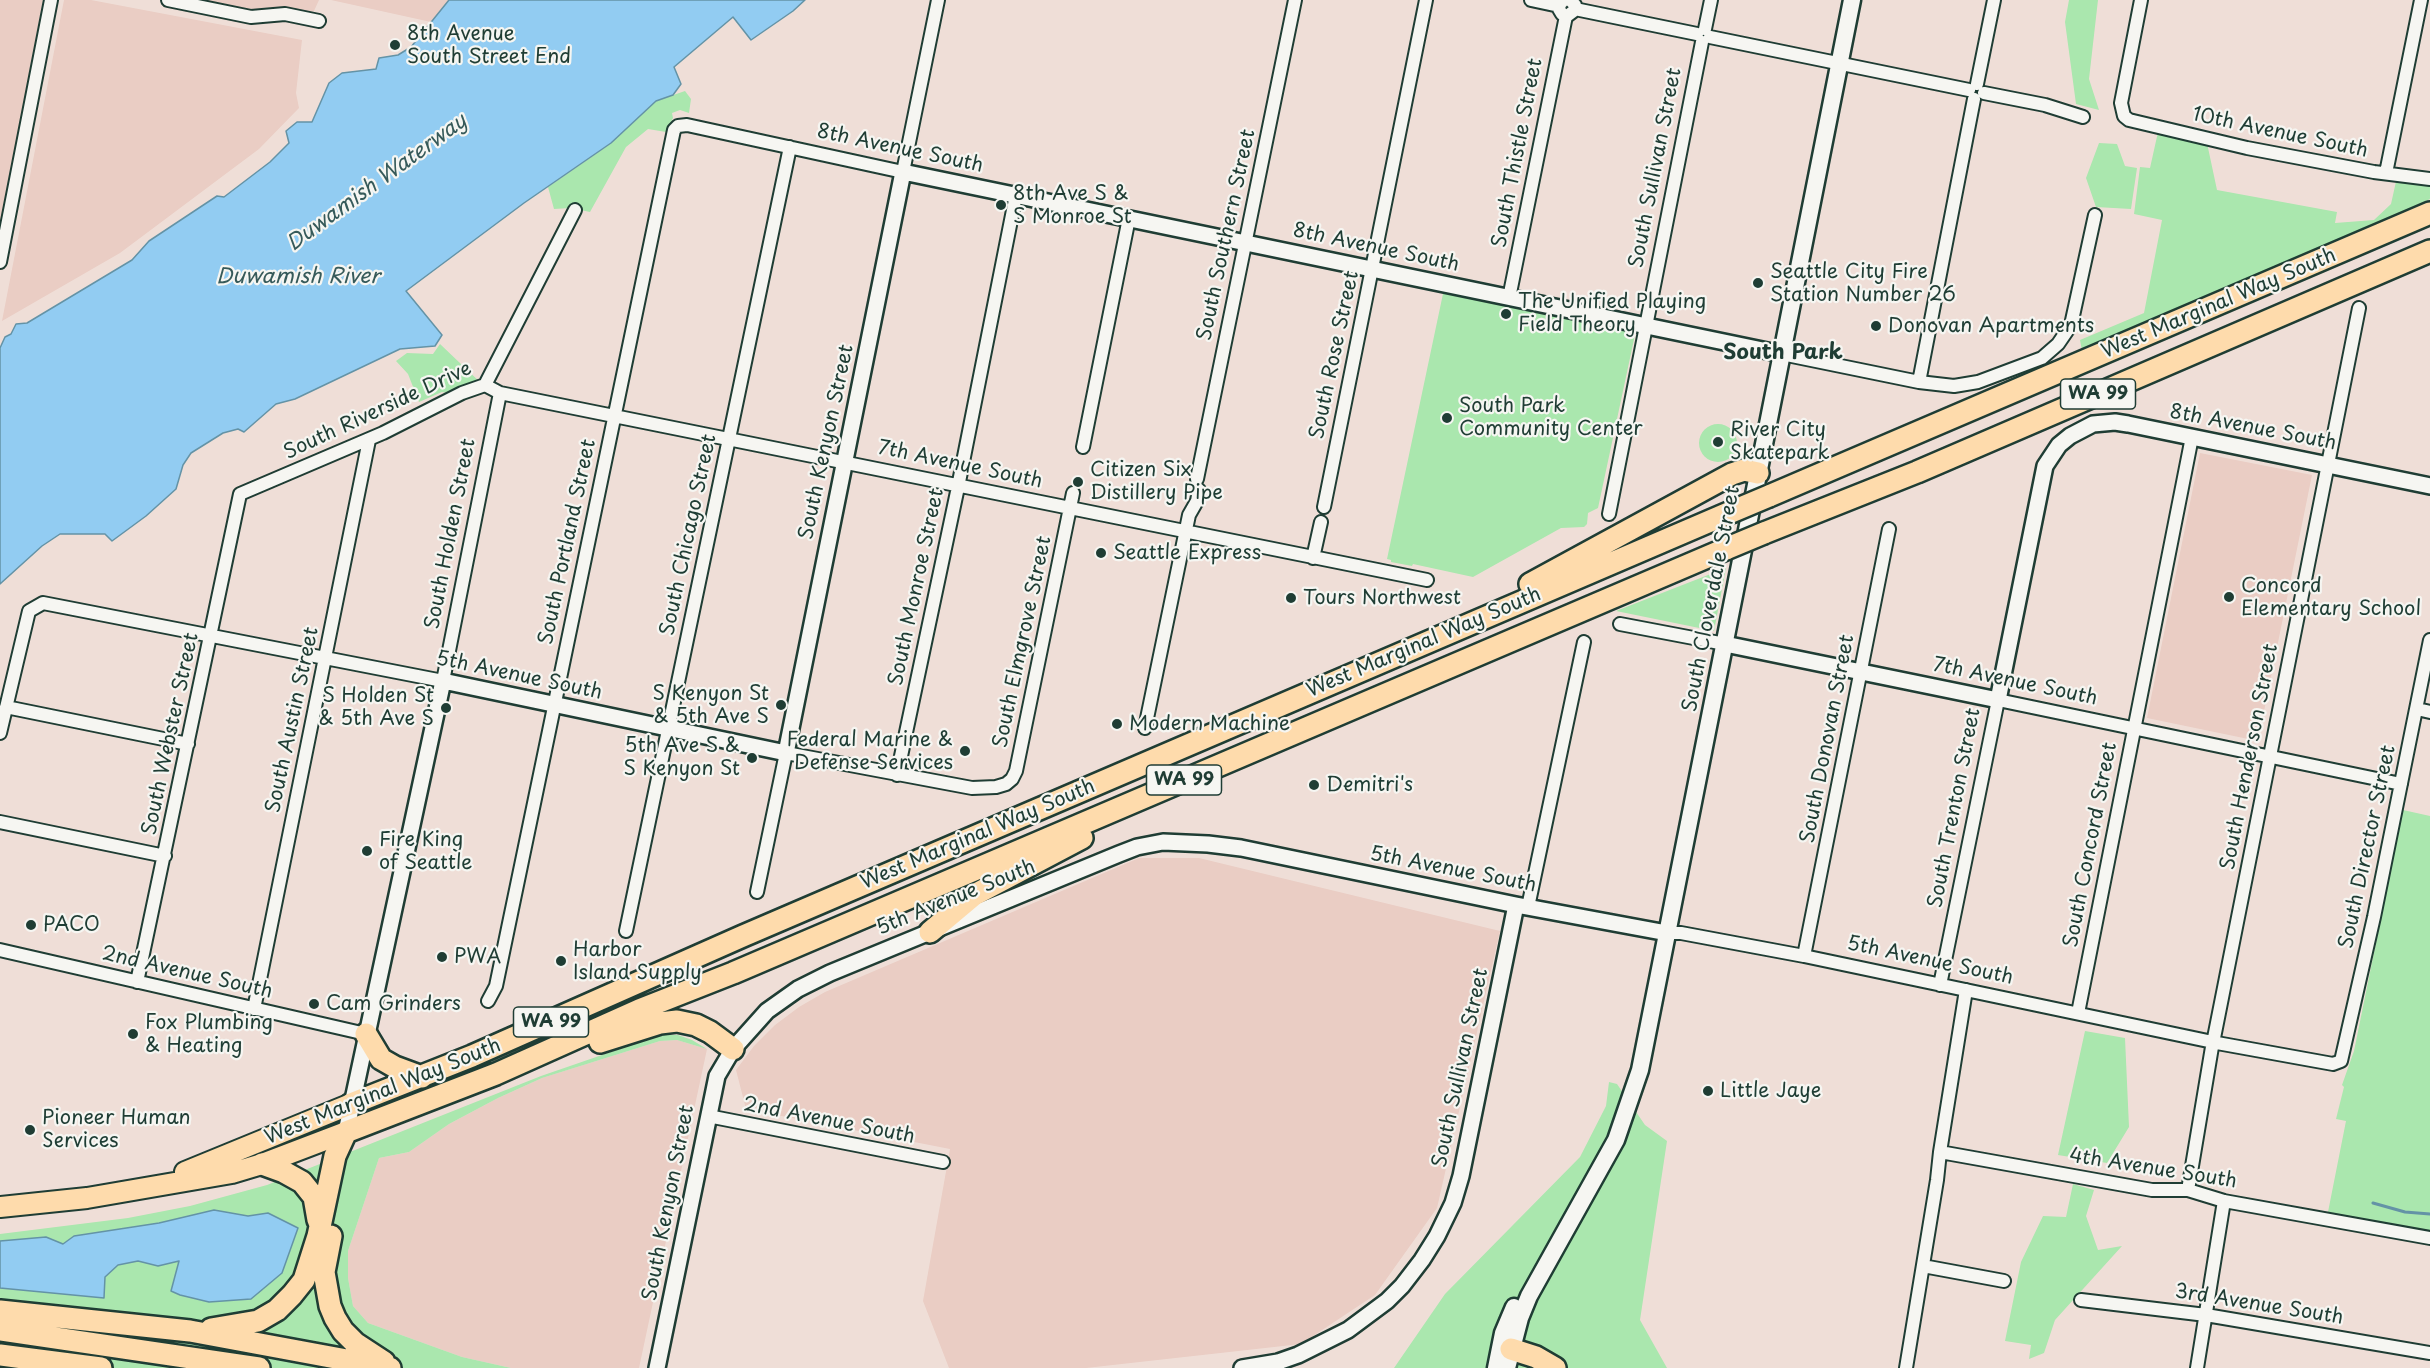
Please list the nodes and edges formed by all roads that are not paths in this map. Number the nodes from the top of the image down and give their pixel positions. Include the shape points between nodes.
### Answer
1 (51, 0) edge
2 (168, 0) edge
3 (938, 0) edge
4 (1295, 0) edge
5 (1426, 0) edge
6 (1531, 0) edge
7 (1711, 0) edge
8 (1852, 0) edge
9 (1994, 0) edge
10 (2140, 0) edge
11 (2421, 0) edge
12 (1567, 6) edge
13 (319, 21) dead end
14 (1704, 36) junction
15 (1840, 63) junction
16 (1976, 92) junction
17 (2084, 117) dead end
18 (678, 126) joint
19 (790, 147) junction
20 (903, 172) junction
21 (2386, 173) junction
22 (2430, 179) edge
23 (1016, 195) junction
24 (575, 210) dead end
25 (2430, 213) edge
26 (2095, 214) dead end
27 (1129, 218) junction
28 (1245, 242) junction
29 (2430, 251) edge
30 (0, 262) edge
31 (1373, 269) junction
32 (1509, 298) junction
33 (2359, 308) dead end
34 (1647, 326) junction
35 (1782, 354) junction
36 (1919, 382) junction
37 (485, 385) junction
38 (500, 393) junction
39 (614, 415) junction
40 (2070, 435) joint
41 (2192, 437) junction
42 (369, 440) junction
43 (729, 440) junction
44 (1083, 447) dead end
45 (843, 462) junction
46 (2328, 464) junction
47 (1758, 473) junction
48 (2430, 486) edge
49 (958, 487) junction
50 (1073, 493) dead end
51 (240, 494) joint
52 (1324, 507) dead end
53 (1070, 510) junction
54 (1609, 514) dead end
55 (1321, 522) dead end
56 (1889, 530) dead end
57 (1185, 532) junction
58 (1313, 558) junction
59 (1427, 580) dead end
60 (1620, 624) dead end
61 (211, 637) junction
62 (2430, 640) edge
63 (1427, 641) junction
64 (1584, 642) dead end
65 (1725, 644) junction
66 (326, 659) junction
67 (1862, 671) junction
68 (444, 681) junction
69 (1998, 700) junction
70 (555, 704) junction
71 (6, 707) junction
72 (2417, 709) junction
73 (2430, 712) edge
74 (669, 728) junction
75 (1145, 728) dead end
76 (2134, 728) junction
77 (0, 733) edge
78 (188, 744) junction
79 (1262, 747) junction
80 (786, 753) junction
81 (2270, 756) junction
82 (897, 775) junction
83 (2401, 784) junction
84 (996, 787) joint
85 (0, 822) edge
86 (165, 856) junction
87 (757, 892) dead end
88 (1522, 906) junction
89 (626, 931) dead end
90 (930, 932) junction
91 (1667, 933) junction
92 (0, 950) edge
93 (1804, 956) junction
94 (137, 982) junction
95 (1940, 985) junction
96 (1966, 990) junction
97 (488, 1001) dead end
98 (254, 1009) junction
99 (2078, 1013) junction
100 (366, 1034) junction
101 (2213, 1042) junction
102 (733, 1049) junction
103 (2341, 1061) joint
104 (496, 1074) junction
105 (422, 1077) junction
106 (351, 1104) junction
107 (708, 1116) junction
108 (346, 1132) junction
109 (1940, 1152) junction
110 (943, 1162) dead end
111 (262, 1164) junction
112 (153, 1185) junction
113 (2187, 1190) junction
114 (1585, 1197) junction
115 (2224, 1201) junction
116 (0, 1207) edge
117 (318, 1236) junction
118 (2430, 1238) edge
119 (1923, 1266) junction
120 (2004, 1281) dead end
121 (2081, 1300) dead end
122 (0, 1311) edge
123 (2206, 1315) junction
124 (0, 1330) edge
125 (190, 1331) junction
126 (2430, 1353) edge
127 (0, 1355) edge
128 (1509, 1359) edge
129 (101, 1368) edge
130 (259, 1368) edge
131 (390, 1368) edge
132 (397, 1368) edge
133 (657, 1368) edge
134 (1242, 1368) edge
135 (1496, 1368) edge
136 (1555, 1368) edge
137 (1906, 1368) edge
138 (2197, 1368) edge

1 - 30 street
2 - 13 street via 251,17 285,14
3 - 20 street, South Kenyon Street
4 - 28 street, South Southern Street
5 - 31 street, South Rose Street
6 - 12 street
7 - 14 street, South Sullivan Street
8 - 15 main road, South Cloverdale Street
9 - 16 street
10 - 21 street, 10th Avenue South via 2121,103 2129,120 2247,148
11 - 21 street
12 - 14 street
12 - 32 street, South Thistle Street
14 - 15 street
14 - 34 street, South Sullivan Street
15 - 16 street
15 - 35 main road, South Cloverdale Street
16 - 17 street
16 - 36 street
18 - 19 street, 8th Avenue South
18 - 39 street, South Portland Street via 672,136
19 - 20 street, 8th Avenue South
19 - 43 street, South Chicago Street
20 - 23 street, 8th Avenue South
20 - 45 street, South Kenyon Street
21 - 22 street, 10th Avenue South
23 - 27 street, 8th Avenue South
23 - 49 street, South Monroe Street
24 - 37 street, South Riverside Drive
25 - 63 highway, West Marginal Way South / WA 99, bridge
26 - 36 street, 8th Avenue South via 2075,311 2058,344 2042,358 1965,386
27 - 28 street, 8th Avenue South
27 - 44 street
28 - 31 street, 8th Avenue South
28 - 57 street, South Southern Street via 1197,501
29 - 79 highway, West Marginal Way South / WA 99, bridge
31 - 32 street, 8th Avenue South
31 - 52 street, South Rose Street
32 - 34 street, 8th Avenue South
33 - 46 street, South Henderson Street
34 - 35 street, 8th Avenue South
34 - 54 street, South Sullivan Street
35 - 36 street, 8th Avenue South
35 - 47 main road, South Cloverdale Street
37 - 38 street, 7th Avenue South
37 - 42 street, South Riverside Drive
38 - 39 street, 7th Avenue South
38 - 68 street, South Holden Street
39 - 43 street, 7th Avenue South
39 - 70 street, South Portland Street
40 - 41 street, 8th Avenue South via 2093,424 2115,422
40 - 69 street, South Trenton Street via 2050,457 2042,476
41 - 46 street, 8th Avenue South
41 - 76 street, South Concord Street
42 - 51 street, South Riverside Drive
42 - 66 street, South Austin Street
43 - 45 street, 7th Avenue South
43 - 74 street, South Chicago Street
45 - 49 street, 7th Avenue South
45 - 80 street, South Kenyon Street
46 - 48 street, 8th Avenue South
46 - 81 street, South Henderson Street
47 - 63 highway via 1744,470 1732,474
47 - 65 main road, South Cloverdale Street
49 - 53 street, 7th Avenue South
49 - 82 street, South Monroe Street
50 - 53 street, South Elmgrove Street
51 - 61 street, South Webster Street
53 - 57 street, 7th Avenue South
53 - 84 street, South Elmgrove Street via 1016,771 1006,784
55 - 58 street
56 - 67 street, South Donovan Street
57 - 58 street, 7th Avenue South
57 - 75 street, South Southern Street
58 - 59 street, 7th Avenue South
60 - 65 street, 7th Avenue South
61 - 66 street, 5th Avenue South
61 - 71 street, 5th Avenue South via 50,604 34,606 27,616
61 - 78 street, South Webster Street
62 - 72 street, South Director Street
63 - 105 highway, West Marginal Way South / WA 99
64 - 88 street, South Sullivan Street
65 - 67 street, 7th Avenue South
65 - 91 main road, South Cloverdale Street
66 - 68 street, 5th Avenue South
66 - 98 street, South Austin Street
67 - 69 street, 7th Avenue South
67 - 93 street, South Donovan Street
68 - 70 street, 5th Avenue South
68 - 100 street, South Holden Street
69 - 76 street, 7th Avenue South
69 - 95 street, South Trenton Street
70 - 74 street, 5th Avenue South
70 - 97 street, South Portland Street via 496,986
71 - 77 street
71 - 78 street
72 - 73 street
72 - 83 street, South Director Street
74 - 80 street, 5th Avenue South
74 - 89 street, South Chicago Street
76 - 81 street, 7th Avenue South
76 - 99 street, South Concord Street
78 - 86 street, South Webster Street
79 - 90 highway via 1017,871 974,895
79 - 104 highway, West Marginal Way South / WA 99
80 - 82 street, 5th Avenue South
80 - 87 street, South Kenyon Street
81 - 83 street, 7th Avenue South
81 - 101 street, South Henderson Street
82 - 84 street, 5th Avenue South via 972,788
83 - 103 street, South Director Street
85 - 86 street
86 - 94 street, South Webster Street
88 - 90 street, 5th Avenue South via 1241,848 1163,842 1137,847
88 - 91 street, 5th Avenue South
88 - 134 street, South Sullivan Street via 1461,1176 1437,1236 1402,1286 1348,1330 1288,1358
90 - 102 street, 5th Avenue South via 804,986 767,1011
91 - 93 street, 5th Avenue South
91 - 114 main road, South Cloverdale Street via 1634,1091 1617,1140
92 - 94 street, 2nd Avenue South
93 - 95 street, 5th Avenue South
94 - 98 street, 2nd Avenue South
95 - 96 street, 5th Avenue South
96 - 99 street, 5th Avenue South
96 - 109 street
98 - 100 street, 2nd Avenue South
99 - 101 street, 5th Avenue South
100 - 105 highway via 381,1059
100 - 106 street, South Holden Street
101 - 103 street, 5th Avenue South via 2333,1064
101 - 113 street, South Henderson Street
102 - 104 highway via 696,1025 668,1021
102 - 107 street, South Kenyon Street via 717,1076
104 - 108 highway, West Marginal Way South / WA 99
105 - 106 highway, West Marginal Way South / WA 99
106 - 108 street, South Holden Street
106 - 112 highway, West Marginal Way South
107 - 110 street, 2nd Avenue South
107 - 133 street, South Kenyon Street
108 - 111 highway, West Marginal Way South / WA 99
108 - 117 highway via 335,1156
108 - 132 highway via 349,1150 324,1272 330,1306 343,1331 355,1343
109 - 113 street, 4th Avenue South via 2152,1190
109 - 119 street
111 - 112 highway, West Marginal Way South / WA 99 via 232,1173
111 - 117 highway via 291,1175 309,1189 315,1197
112 - 116 highway, West Marginal Way South / WA 99 via 87,1198
113 - 115 street, 4th Avenue South
114 - 128 main road, South Cloverdale Street via 1529,1296
114 - 135 main road, South Cloverdale Street via 1568,1211 1516,1303 1503,1333
115 - 118 street, 4th Avenue South
115 - 123 street
117 - 125 highway via 304,1280 277,1310 258,1321
119 - 120 street
119 - 137 street
121 - 123 street, 3rd Avenue South
122 - 125 highway
123 - 126 street, 3rd Avenue South
123 - 138 street
124 - 130 highway
125 - 131 highway
127 - 129 highway
128 - 136 highway via 1536,1357

